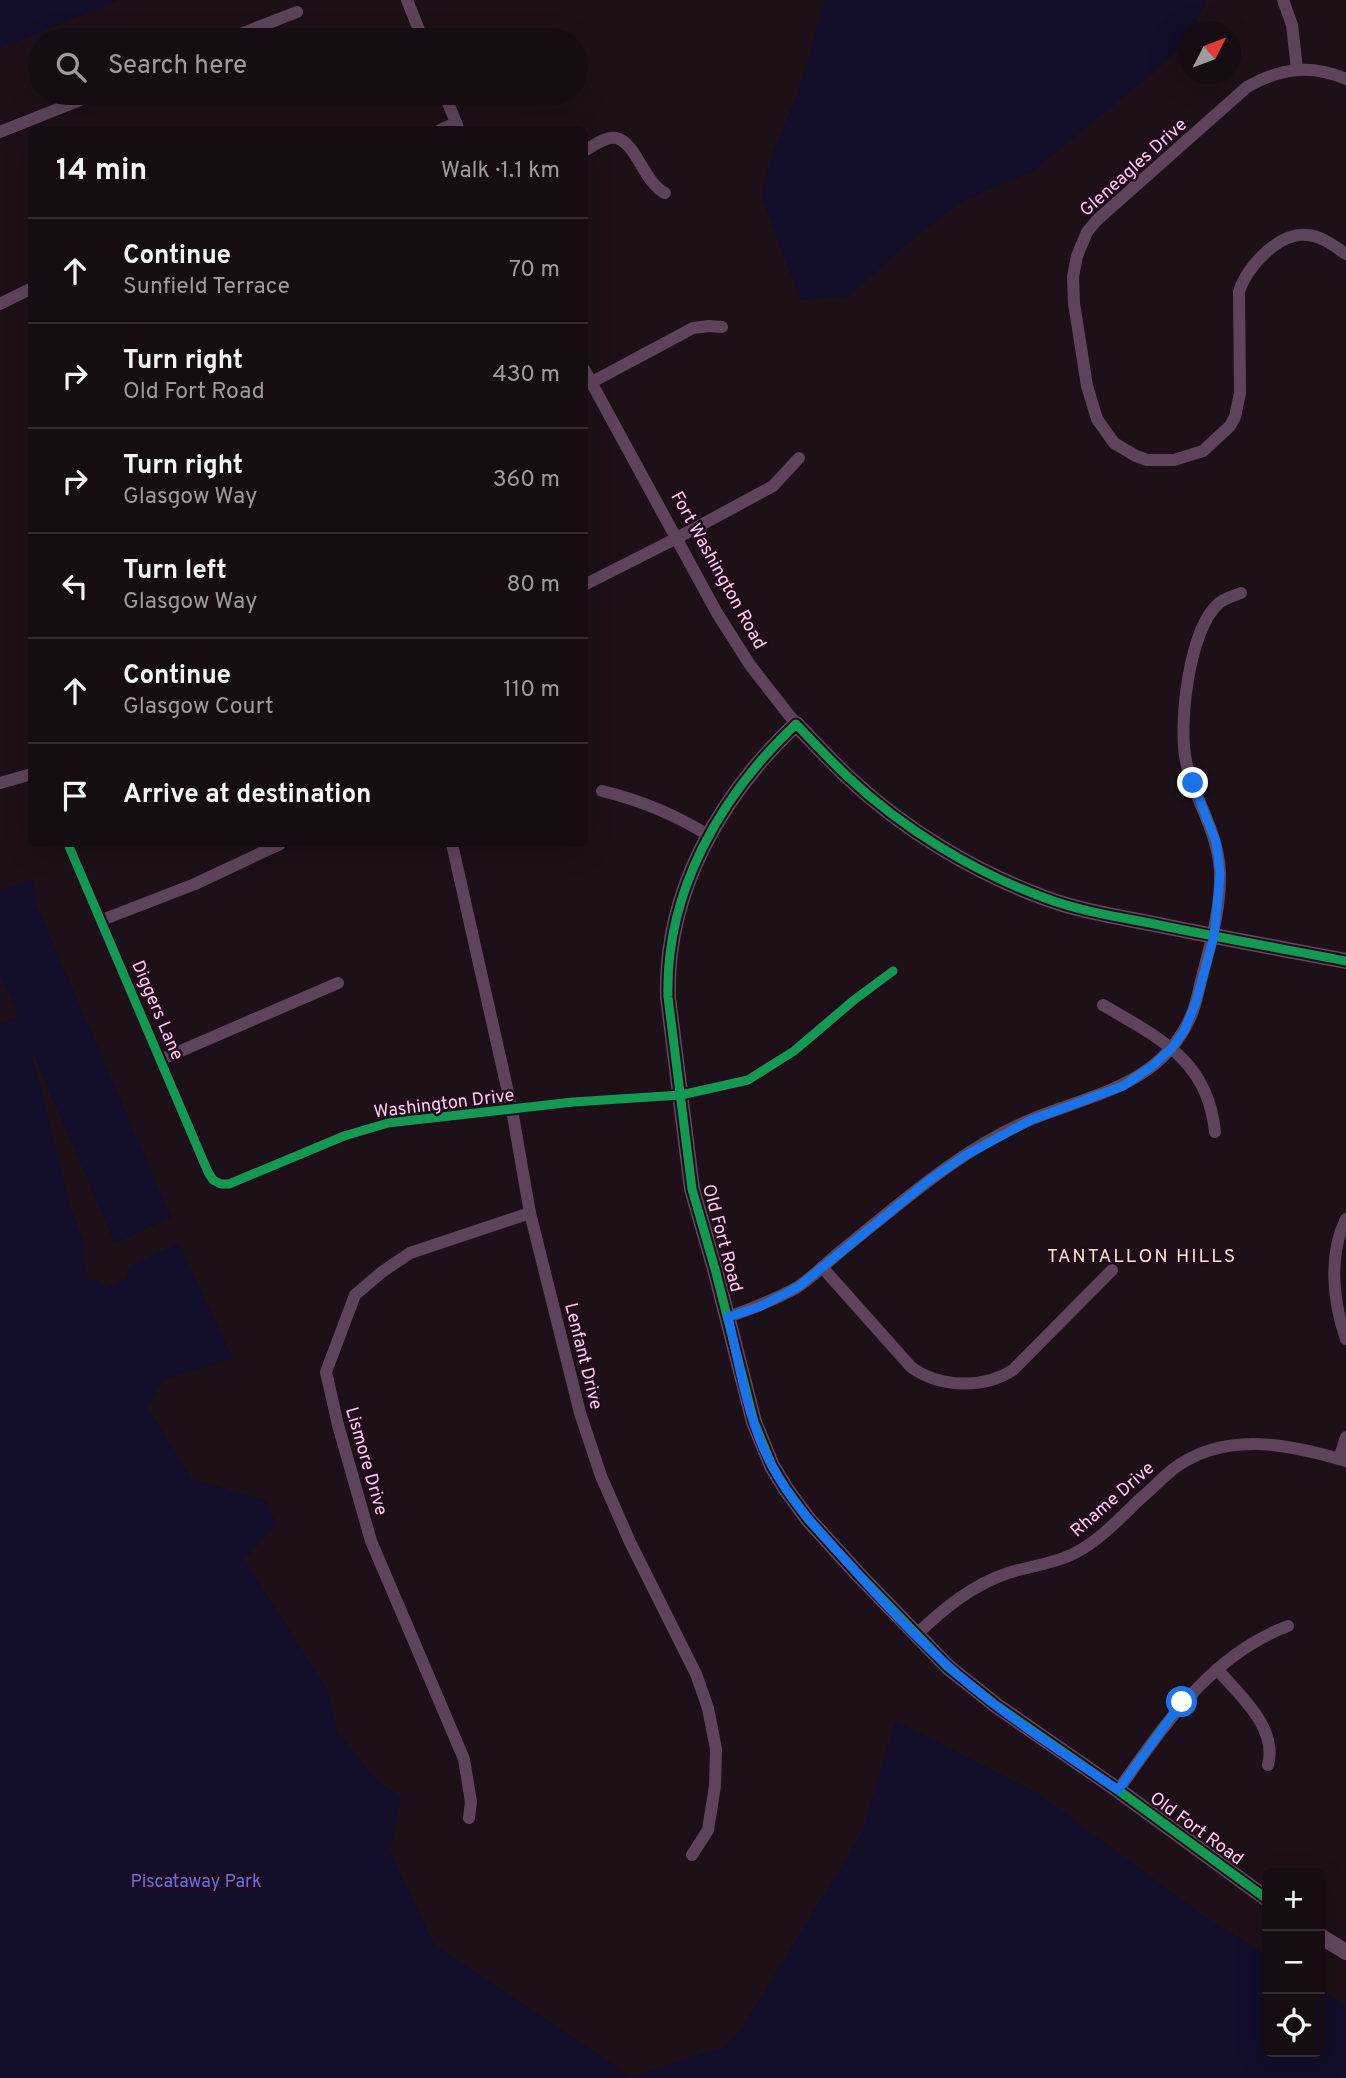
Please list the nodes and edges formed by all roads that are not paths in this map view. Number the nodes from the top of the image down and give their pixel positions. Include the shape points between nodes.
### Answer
1 (407, 0) edge
2 (1283, 0) edge
3 (297, 12) dead end
4 (256, 28) edge
5 (418, 28) edge
6 (1297, 69) junction
7 (1346, 79) edge
8 (68, 105) edge
9 (449, 105) edge
10 (457, 126) edge
11 (0, 132) edge
12 (588, 149) edge
13 (665, 192) dead end
14 (1346, 254) edge
15 (28, 290) edge
16 (0, 304) edge
17 (722, 327) dead end
18 (588, 376) edge
19 (592, 382) junction
20 (799, 458) dead end
21 (677, 538) junction
22 (588, 583) edge
23 (1241, 593) dead end
24 (796, 724) junction
25 (28, 775) edge
26 (0, 783) edge
27 (602, 791) dead end
28 (708, 835) junction
29 (69, 847) edge
30 (274, 847) edge
31 (453, 847) edge
32 (102, 920) junction
33 (1214, 936) junction
34 (1346, 961) edge
35 (893, 971) dead end
36 (338, 983) dead end
37 (1103, 1005) dead end
38 (1172, 1048) junction
39 (162, 1059) junction
40 (681, 1095) junction
41 (512, 1110) junction
42 (1216, 1132) dead end
43 (221, 1184) joint
44 (530, 1213) junction
45 (1346, 1219) edge
46 (822, 1266) junction
47 (1112, 1270) dead end
48 (728, 1317) junction
49 (1346, 1339) edge
50 (1346, 1437) edge
51 (1343, 1460) edge
52 (1289, 1626) dead end
53 (916, 1635) junction
54 (1217, 1669) junction
55 (1268, 1765) dead end
56 (1118, 1790) junction
57 (469, 1818) dead end
58 (692, 1855) dead end
59 (1262, 1895) edge
60 (1325, 1939) edge
61 (1346, 1952) edge

1 - 5 street
2 - 6 street via 1292,25
3 - 4 street
6 - 7 street, Gleneagles Drive
6 - 14 street, Gleneagles Drive via 1266,77 1238,94 1087,232 1075,266 1074,303 1090,401 1106,434 1121,448 1147,460 1165,461 1203,451 1230,426 1238,405 1243,279 1273,247 1293,236 1317,237
8 - 11 street
9 - 10 street
12 - 13 street via 608,139 626,143 655,186
15 - 16 street
17 - 19 street via 693,328
18 - 19 street, Fort Washington Road
19 - 21 street, Fort Washington Road
20 - 21 street via 773,486
21 - 22 street
21 - 24 street, Fort Washington Road via 744,655
23 - 33 street via 1216,606 1197,638 1183,724 1187,765 1218,855
24 - 28 main road, Old Fort Road via 757,764
24 - 33 main road, Fort Washington Road via 879,803 992,876 1074,907
25 - 26 street
27 - 28 street via 667,812
28 - 40 main road, Old Fort Road via 674,920 668,969
29 - 32 street, Diggers Lane
30 - 32 street
31 - 41 street, Lenfant Drive
32 - 39 street, Diggers Lane
33 - 34 main road, Fort Washington Road
33 - 38 street via 1191,1016
35 - 40 street, Washington Drive via 794,1051 748,1080
36 - 39 street
37 - 38 street
38 - 42 street via 1202,1085
38 - 46 street via 1123,1086 1031,1120 966,1155
39 - 43 street, Diggers Lane via 208,1172
40 - 41 street, Washington Drive
40 - 48 main road, Old Fort Road via 692,1189
41 - 43 street, Washington Drive via 368,1128 243,1180
41 - 44 street, Lenfant Drive
44 - 57 street, Lismore Drive via 410,1253 382,1272 355,1295 326,1372 372,1541 464,1759
44 - 58 street, Lenfant Drive via 580,1413 601,1476 708,1708 716,1749 715,1786 708,1830
45 - 49 street via 1335,1278 1338,1317
46 - 47 street via 911,1367 938,1380 960,1383 992,1380 1013,1370
46 - 48 street via 798,1287
48 - 53 main road, Old Fort Road via 754,1422 772,1466 808,1519
50 - 51 street
51 - 53 street, Rhame Drive via 1265,1443 1203,1454 1173,1470 1084,1548 1059,1561 978,1586
52 - 54 street via 1245,1648
53 - 56 main road, Old Fort Road via 997,1706
54 - 55 street via 1262,1724 1270,1749
54 - 56 street via 1182,1702
56 - 59 main road, Old Fort Road
60 - 61 main road

